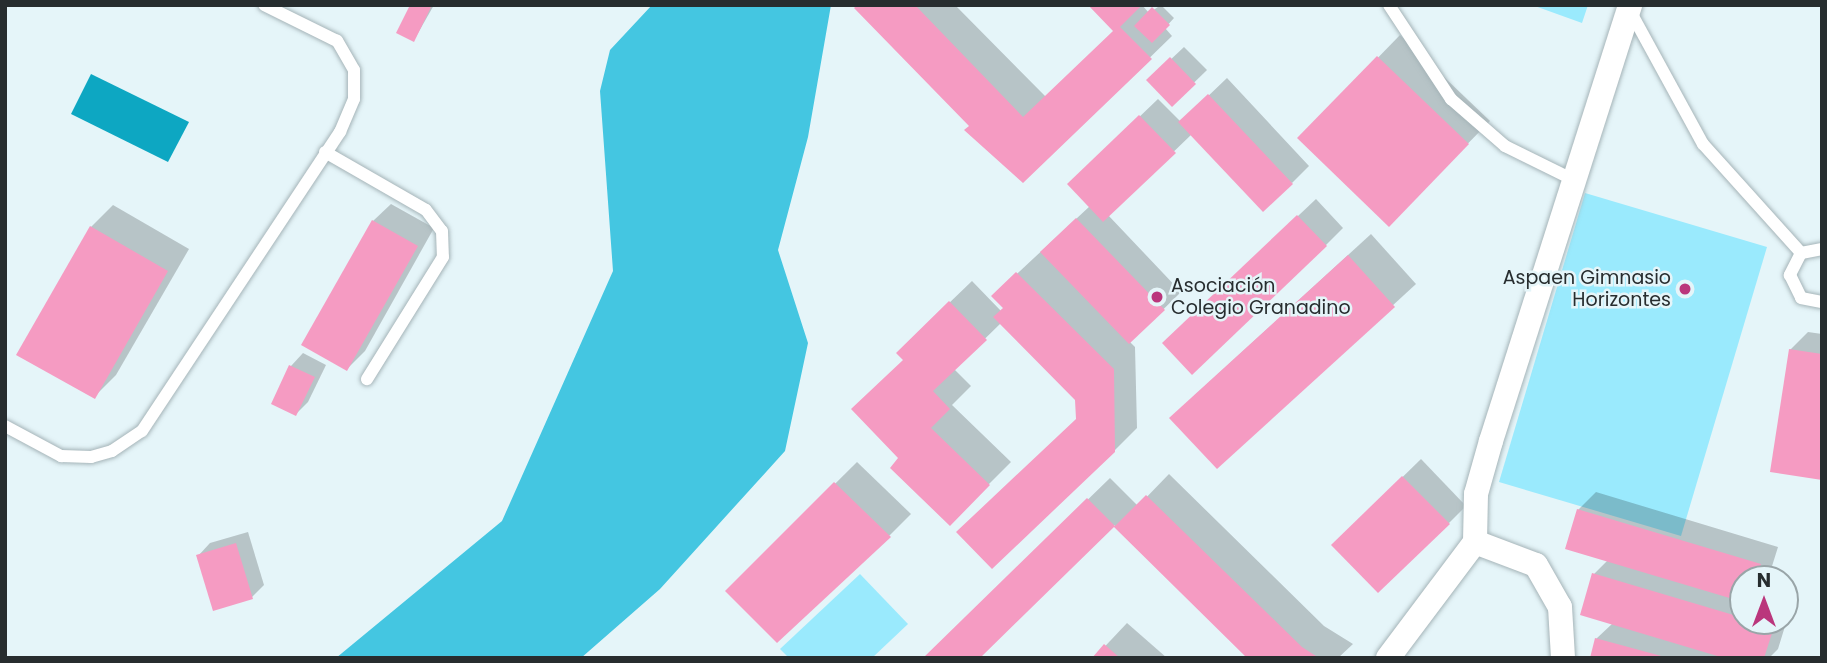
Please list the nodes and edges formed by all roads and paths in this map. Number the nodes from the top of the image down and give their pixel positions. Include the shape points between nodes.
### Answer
1 (264, 5) edge
2 (1389, 5) edge
3 (1629, 7) edge
4 (325, 152) junction
5 (1572, 179) junction
6 (1822, 248) edge
7 (1801, 253) junction
8 (1822, 302) edge
9 (366, 379) dead end
10 (5, 426) edge
11 (1475, 542) junction
12 (1388, 658) edge
13 (1563, 658) edge

1 - 4 lane via 337,41 354,70 355,99
2 - 5 lane via 1451,99 1505,146
3 - 5 street
3 - 7 lane via 1703,144
4 - 9 lane via 426,210 442,231 443,257
4 - 10 lane via 142,432 112,451 91,457 61,456
5 - 11 street via 1476,494
6 - 7 lane
7 - 8 lane via 1793,263 1793,288 1801,298
11 - 12 street
11 - 13 street via 1536,565 1560,607

